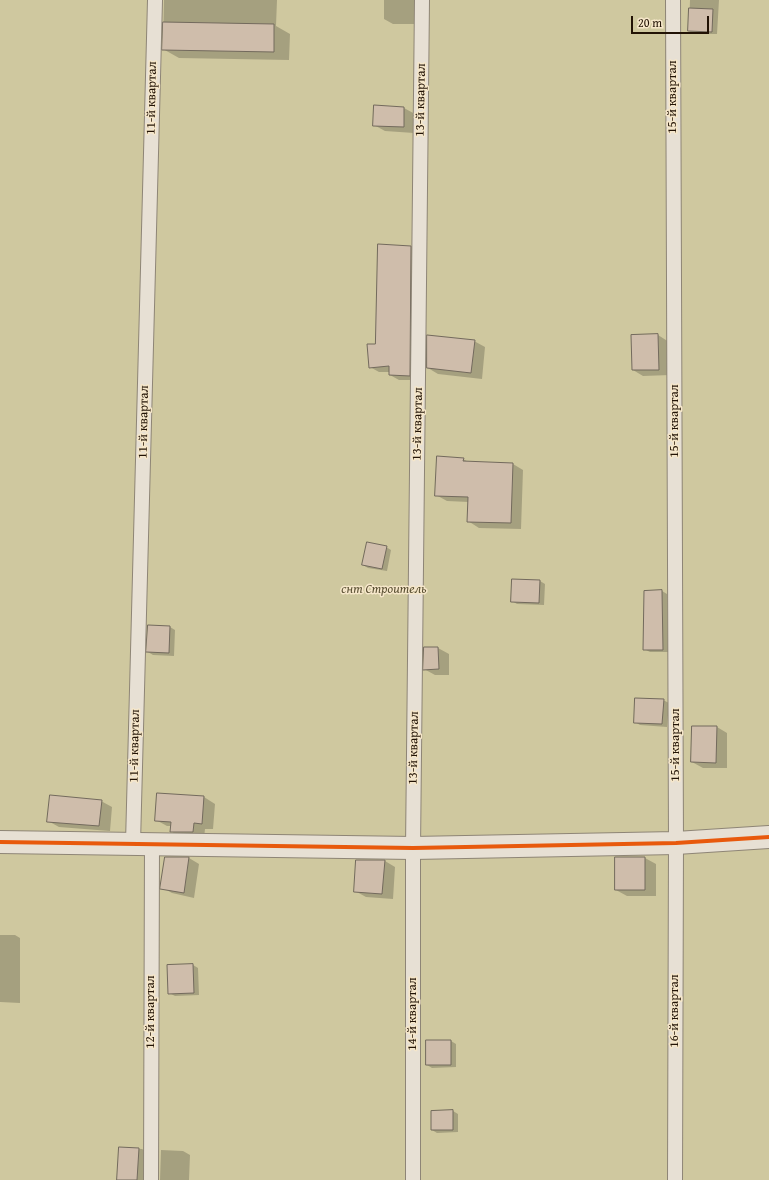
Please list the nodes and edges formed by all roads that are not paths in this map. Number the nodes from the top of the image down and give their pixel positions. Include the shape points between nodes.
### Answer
1 (154, 0) edge
2 (422, 0) edge
3 (673, 0) edge
4 (769, 837) edge
5 (0, 842) edge
6 (676, 842) junction
7 (143, 844) junction
8 (413, 848) junction
9 (151, 1180) edge
10 (413, 1180) edge
11 (674, 1180) edge

1 - 7 lane, 11-й квартал
2 - 8 lane, 13-й квартал
3 - 6 lane, 15-й квартал
4 - 6 street
5 - 7 street
6 - 8 street
6 - 11 lane, 16-й квартал
7 - 8 street
7 - 9 lane, 12-й квартал
8 - 10 lane, 14-й квартал

